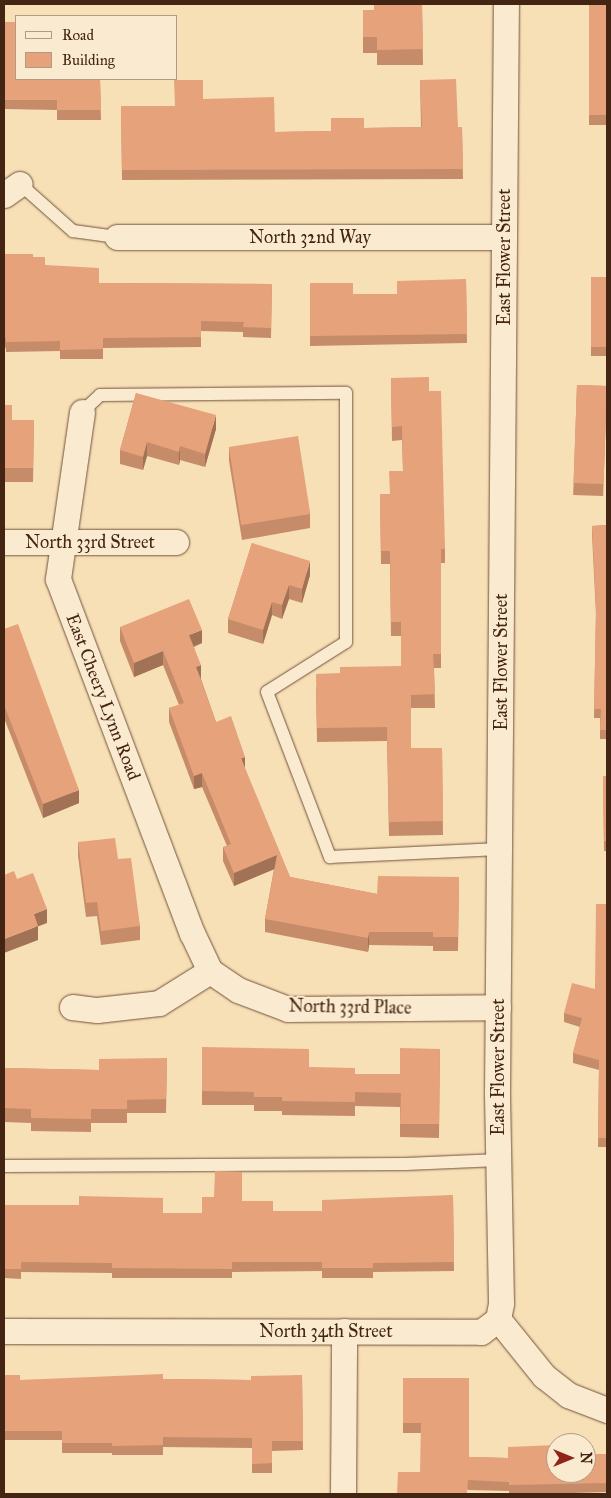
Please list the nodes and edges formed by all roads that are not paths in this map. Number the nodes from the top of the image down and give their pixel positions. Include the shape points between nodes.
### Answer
1 (506, 4) edge
2 (12, 190) edge
3 (117, 237) joint
4 (504, 237) junction
5 (82, 412) joint
6 (4, 542) edge
7 (61, 542) junction
8 (176, 542) dead end
9 (499, 849) junction
10 (210, 971) junction
11 (72, 1007) dead end
12 (498, 1007) junction
13 (499, 1160) junction
14 (4, 1166) edge
15 (498, 1319) junction
16 (344, 1331) junction
17 (4, 1332) edge
18 (607, 1410) edge
19 (343, 1494) edge

1 - 4 street, East Flower Street
2 - 3 lane via 73,231
3 - 4 street, North 32nd Way
4 - 9 street, East Flower Street
5 - 7 street, East Cheery Lynn Road
5 - 9 lane via 100,395 346,393 346,642 267,692 330,858
6 - 7 street, North 33rd Street
7 - 8 street, North 33rd Street
7 - 10 street, East Cheery Lynn Road via 58,579 192,933
9 - 12 street, East Flower Street
10 - 11 street via 159,1003 97,1010
10 - 12 street, North 33rd Place via 238,990 288,1009
12 - 13 street, East Flower Street
13 - 14 lane via 406,1164
13 - 15 street, East Flower Street via 501,1303
15 - 16 street, North 34th Street via 481,1332
15 - 18 street via 544,1376 568,1396
16 - 17 street, North 34th Street
16 - 19 street

